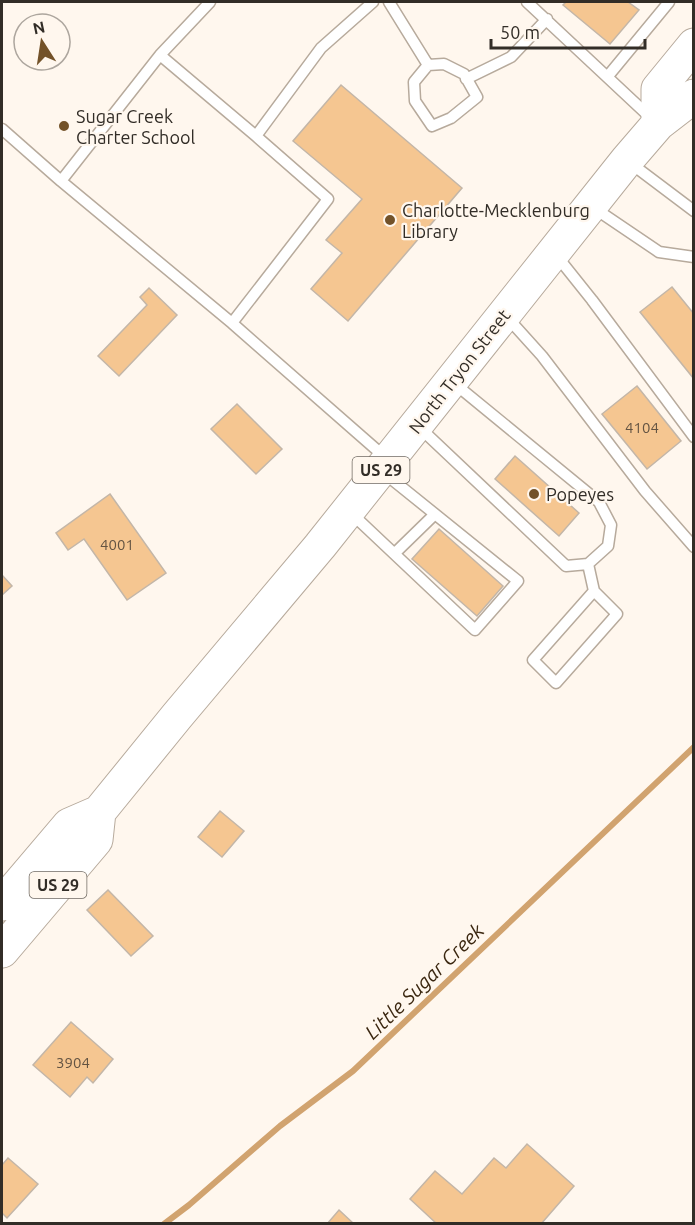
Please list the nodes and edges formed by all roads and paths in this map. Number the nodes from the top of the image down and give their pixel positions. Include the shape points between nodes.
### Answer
1 (210, 2) edge
2 (373, 2) edge
3 (389, 2) edge
4 (527, 2) edge
5 (669, 2) edge
6 (548, 19) junction
7 (693, 45) edge
8 (160, 56) junction
9 (428, 65) junction
10 (608, 76) junction
11 (466, 79) junction
12 (693, 96) edge
13 (658, 124) junction
14 (2, 129) edge
15 (256, 136) junction
16 (627, 160) junction
17 (60, 181) junction
18 (591, 207) junction
19 (693, 211) edge
20 (553, 252) junction
21 (693, 257) edge
22 (504, 313) junction
23 (232, 323) junction
24 (453, 382) junction
25 (416, 425) junction
26 (693, 437) edge
27 (384, 466) junction
28 (348, 511) junction
29 (434, 515) junction
30 (693, 547) edge
31 (394, 553) junction
32 (588, 564) junction
33 (594, 591) junction
34 (99, 812) junction
35 (2, 904) edge
36 (2, 951) edge

1 - 8 lane
2 - 15 lane via 321,48
3 - 9 lane
4 - 6 lane
5 - 10 lane
6 - 10 lane
6 - 11 lane via 511,57
7 - 13 main road via 658,89
8 - 15 lane
8 - 17 lane
9 - 11 lane via 444,64 464,74
9 - 11 lane via 414,82 415,101 432,126 451,118 477,97
10 - 13 lane
12 - 13 main road, North Tryon Street / US 29
13 - 16 main road, North Tryon Street / US 29
14 - 17 lane
15 - 23 lane via 328,199
16 - 18 main road, North Tryon Street / US 29
16 - 19 lane
17 - 23 lane
18 - 20 main road, North Tryon Street / US 29
18 - 21 lane via 658,252
20 - 22 main road, North Tryon Street / US 29
20 - 26 lane
22 - 24 main road, North Tryon Street / US 29
22 - 30 lane
23 - 27 lane
24 - 25 main road, North Tryon Street / US 29
24 - 32 lane via 599,502 611,525 608,546
25 - 27 main road, North Tryon Street / US 29
25 - 32 lane via 566,566
27 - 28 main road, North Tryon Street / US 29
27 - 29 lane
28 - 31 lane
28 - 34 main road, North Tryon Street / US 29
29 - 31 lane
29 - 31 lane via 518,581 475,630
32 - 33 lane
33 - 33 lane via 533,660 556,683 617,614
34 - 35 main road, North Tryon Street / US 29 via 69,825
34 - 36 main road, US 29 via 96,840

